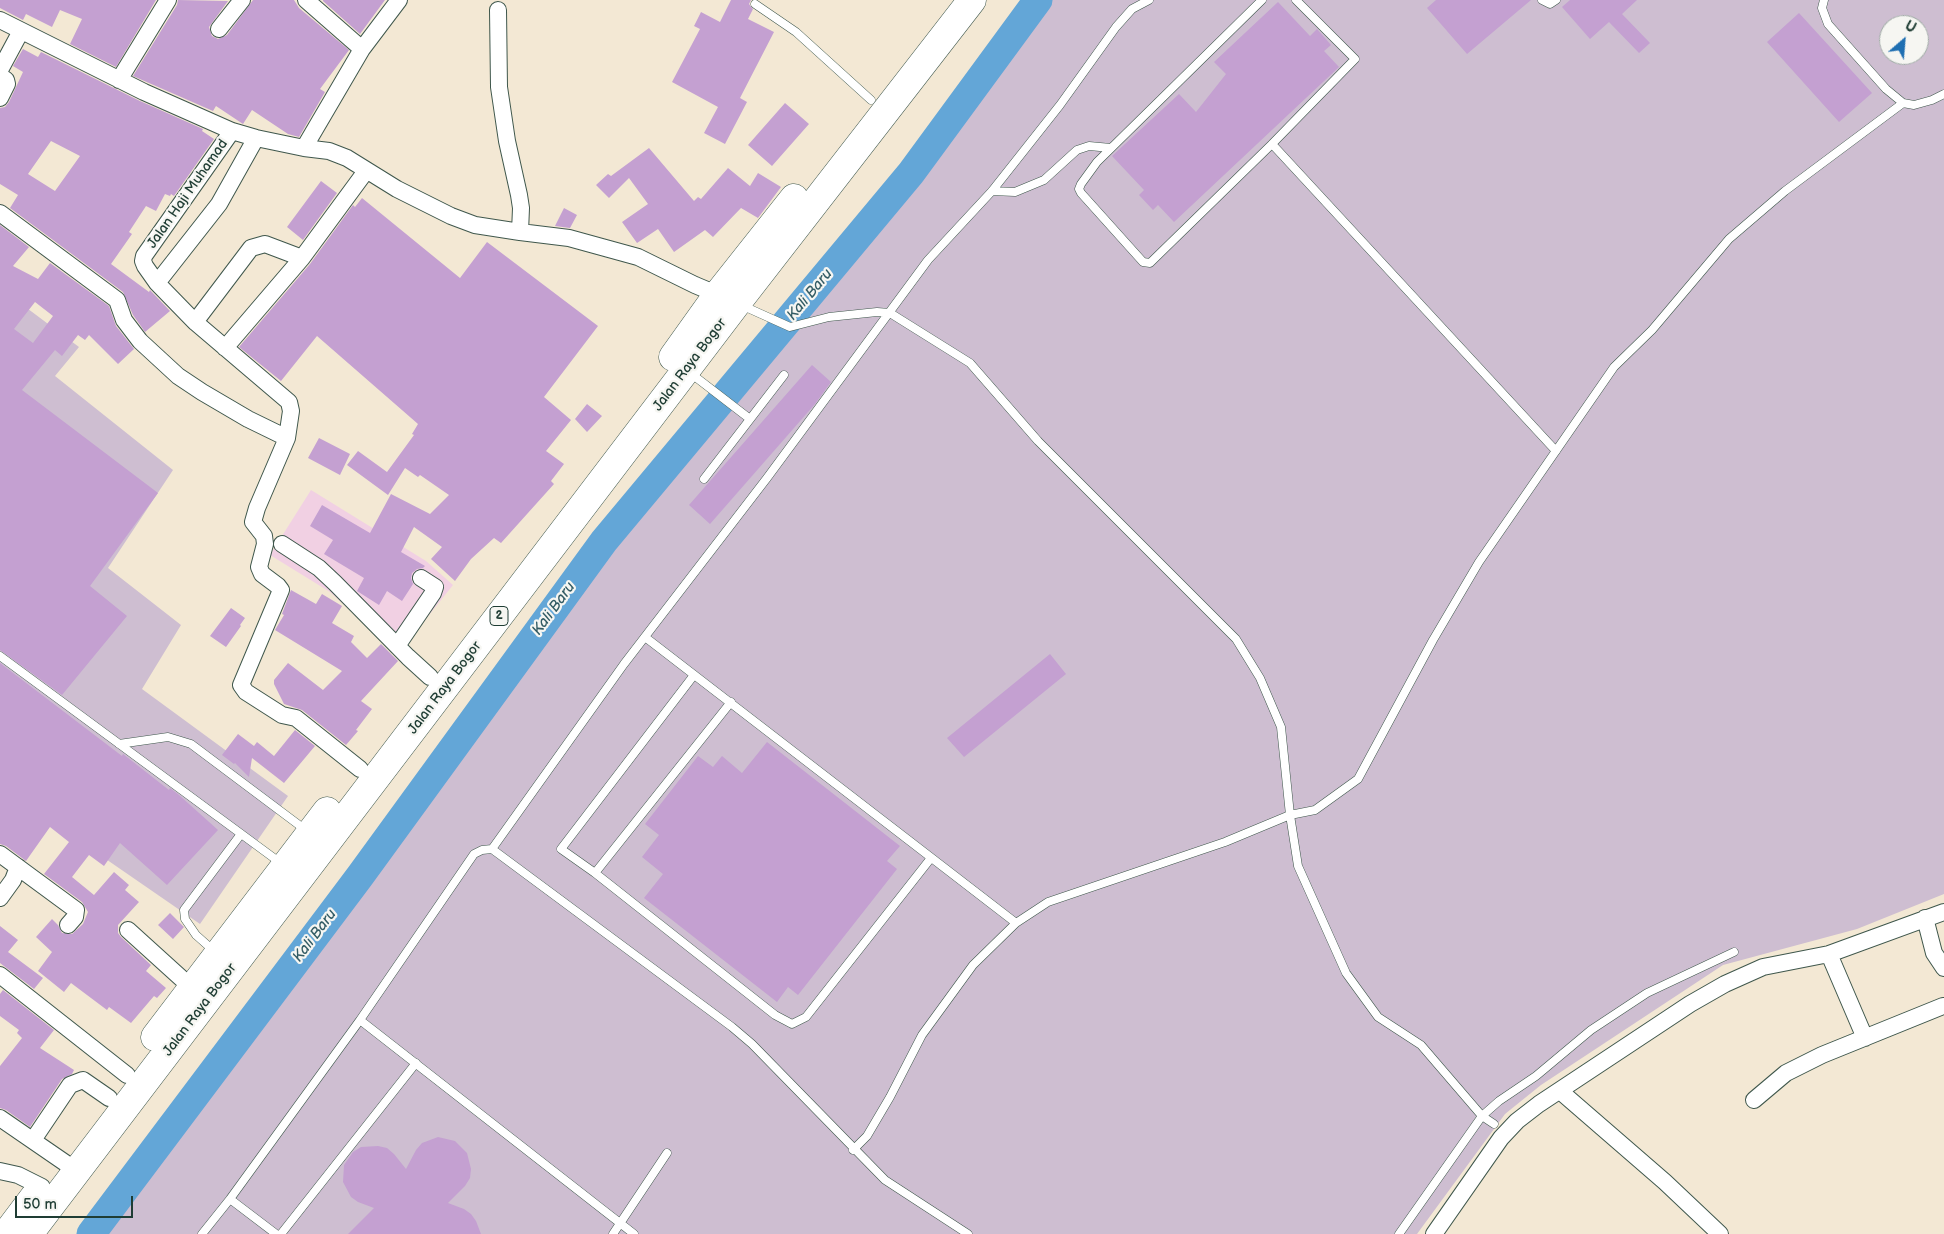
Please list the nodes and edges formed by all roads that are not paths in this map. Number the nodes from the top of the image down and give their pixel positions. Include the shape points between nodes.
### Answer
1 (168, 0) edge
2 (242, 0) edge
3 (306, 0) edge
4 (399, 0) edge
5 (949, 0) edge
6 (972, 0) edge
7 (1149, 0) edge
8 (1262, 0) edge
9 (1296, 0) edge
10 (1542, 0) edge
11 (1556, 0) edge
12 (1824, 0) edge
13 (755, 4) dead end
14 (498, 10) dead end
15 (1, 22) edge
16 (219, 30) dead end
17 (21, 31) junction
18 (362, 49) junction
19 (0, 70) edge
20 (0, 76) edge
21 (119, 80) junction
22 (1944, 94) edge
23 (0, 98) edge
24 (871, 100) junction
25 (1903, 103) junction
26 (232, 131) junction
27 (256, 138) junction
28 (1272, 144) junction
29 (304, 148) junction
30 (1112, 148) junction
31 (366, 170) junction
32 (992, 191) junction
33 (0, 212) edge
34 (520, 232) junction
35 (302, 258) junction
36 (157, 283) junction
37 (727, 299) junction
38 (890, 313) junction
39 (195, 322) junction
40 (225, 348) junction
41 (679, 364) junction
42 (784, 375) dead end
43 (750, 419) junction
44 (287, 438) junction
45 (1556, 450) junction
46 (704, 479) dead end
47 (282, 544) dead end
48 (421, 578) dead end
49 (645, 637) junction
50 (397, 646) junction
51 (0, 656) edge
52 (694, 675) junction
53 (430, 677) junction
54 (731, 702) junction
55 (120, 744) junction
56 (360, 769) junction
57 (1290, 815) junction
58 (310, 833) junction
59 (241, 834) junction
60 (492, 850) junction
61 (0, 854) edge
62 (931, 858) junction
63 (18, 867) junction
64 (293, 872) junction
65 (595, 873) junction
66 (0, 898) edge
67 (1944, 912) edge
68 (1925, 918) junction
69 (1016, 923) junction
70 (68, 925) dead end
71 (128, 930) dead end
72 (1734, 952) dead end
73 (1828, 954) junction
74 (218, 955) junction
75 (1944, 968) edge
76 (0, 975) edge
77 (192, 988) junction
78 (1943, 1006) edge
79 (360, 1020) junction
80 (1865, 1038) junction
81 (416, 1063) junction
82 (127, 1075) junction
83 (1560, 1090) junction
84 (109, 1098) junction
85 (1754, 1100) dead end
86 (1482, 1116) junction
87 (0, 1118) edge
88 (1494, 1124) dead end
89 (32, 1140) junction
90 (853, 1150) junction
91 (667, 1153) dead end
92 (70, 1166) junction
93 (0, 1171) edge
94 (42, 1186) junction
95 (230, 1199) junction
96 (620, 1224) junction
97 (6, 1234) edge
98 (29, 1234) edge
99 (202, 1234) edge
100 (276, 1234) edge
101 (281, 1234) edge
102 (613, 1234) edge
103 (634, 1234) edge
104 (968, 1234) edge
105 (1399, 1234) edge
106 (1434, 1234) edge
107 (1720, 1234) edge

1 - 21 street
2 - 16 street
3 - 18 street
4 - 18 street
5 - 24 highway, Jalan Raya Bogor / 2
6 - 37 highway, Jalan Raya Bogor / 2
7 - 32 lane via 1132,9 1116,27
8 - 30 lane
9 - 28 lane via 1355,59
10 - 11 lane via 1550,4
12 - 25 lane via 1822,8 1828,24 1886,89
13 - 24 lane via 796,32
14 - 34 street via 499,87 521,208
15 - 17 street
17 - 19 street
17 - 21 street
18 - 29 street
20 - 23 street via 7,82
21 - 26 street
22 - 25 lane via 1914,105
24 - 37 highway, Jalan Raya Bogor / 2
25 - 45 lane via 1785,191 1729,239 1652,330 1614,367
26 - 27 street
26 - 36 street, Jalan Haji Muhamad via 144,256 144,266
27 - 29 street
27 - 36 street, Jalan Haji Muhamad via 219,204
28 - 30 lane via 1150,263 1143,262 1079,189 1097,162
28 - 45 lane
29 - 31 street via 329,151
30 - 32 lane via 1089,146 1077,150 1044,180 1015,192
31 - 34 street via 451,216 475,225
31 - 35 street
32 - 38 lane via 928,260
33 - 44 street via 117,300 124,320 140,341 178,376 248,419
34 - 37 street via 569,238 638,257
35 - 39 street via 265,244 251,248
35 - 40 street
36 - 39 street, Jalan Haji Muhamad
37 - 38 lane via 790,327 829,317
37 - 41 highway, Jalan Raya Bogor / 2
38 - 49 lane
38 - 57 lane via 970,363 1038,441 1236,639 1260,678 1280,727
39 - 40 street, Jalan Haji Muhamad
40 - 44 street, Jalan Haji Muhamad via 289,402
41 - 43 lane
41 - 53 highway, Jalan Raya Bogor / 2
41 - 64 highway, Jalan Raya Bogor / 2
42 - 43 lane
43 - 46 lane
44 - 56 street, Jalan Haji Muhamad via 253,522 264,536 259,567 262,574 281,590 241,685 246,692 282,715 296,718
45 - 57 lane via 1479,562 1358,779 1315,810
47 - 50 street via 319,568
48 - 50 street via 435,587 434,593
49 - 52 lane
49 - 60 lane
50 - 53 street
51 - 55 lane
52 - 54 lane
52 - 65 lane via 561,849
53 - 56 highway, Jalan Raya Bogor / 2
54 - 62 lane
54 - 65 lane
55 - 58 lane via 168,737 191,744
55 - 59 lane
56 - 58 highway, Jalan Raya Bogor / 2
57 - 69 lane via 1225,842 1048,902
57 - 86 lane via 1298,866 1346,973 1378,1017 1421,1045
58 - 64 highway, Jalan Raya Bogor / 2
59 - 64 lane
59 - 74 lane via 184,910 185,919 196,935
60 - 79 lane via 474,854
60 - 90 lane via 732,1027
61 - 63 street
62 - 65 lane via 806,1017 792,1024 776,1015
62 - 69 lane
63 - 66 street
63 - 70 street via 76,910
64 - 74 highway, Jalan Raya Bogor / 2
64 - 92 highway, Jalan Raya Bogor / 2
67 - 68 street
68 - 73 street
68 - 75 street via 1934,953
69 - 90 lane via 973,965 922,1035 867,1136
71 - 77 street
72 - 86 lane via 1647,993 1591,1030
73 - 80 street
73 - 83 street via 1763,967 1725,984
74 - 77 highway, Jalan Raya Bogor / 2
76 - 82 street
77 - 82 highway, Jalan Raya Bogor / 2
78 - 80 street
79 - 81 lane
79 - 95 lane
80 - 85 street via 1786,1073
81 - 96 lane
81 - 101 lane
82 - 84 highway, Jalan Raya Bogor / 2
83 - 106 street via 1517,1121 1501,1138
83 - 107 street
84 - 89 street via 83,1080 70,1085
84 - 92 highway, Jalan Raya Bogor / 2
86 - 88 lane
86 - 105 lane
87 - 89 street
89 - 92 street
90 - 104 lane via 885,1180
91 - 96 lane
92 - 94 highway, Jalan Raya Bogor / 2
92 - 98 highway, Jalan Raya Bogor / 2
93 - 94 street
94 - 97 highway, Jalan Raya Bogor / 2
95 - 99 lane
95 - 100 lane
96 - 102 lane
96 - 103 lane

